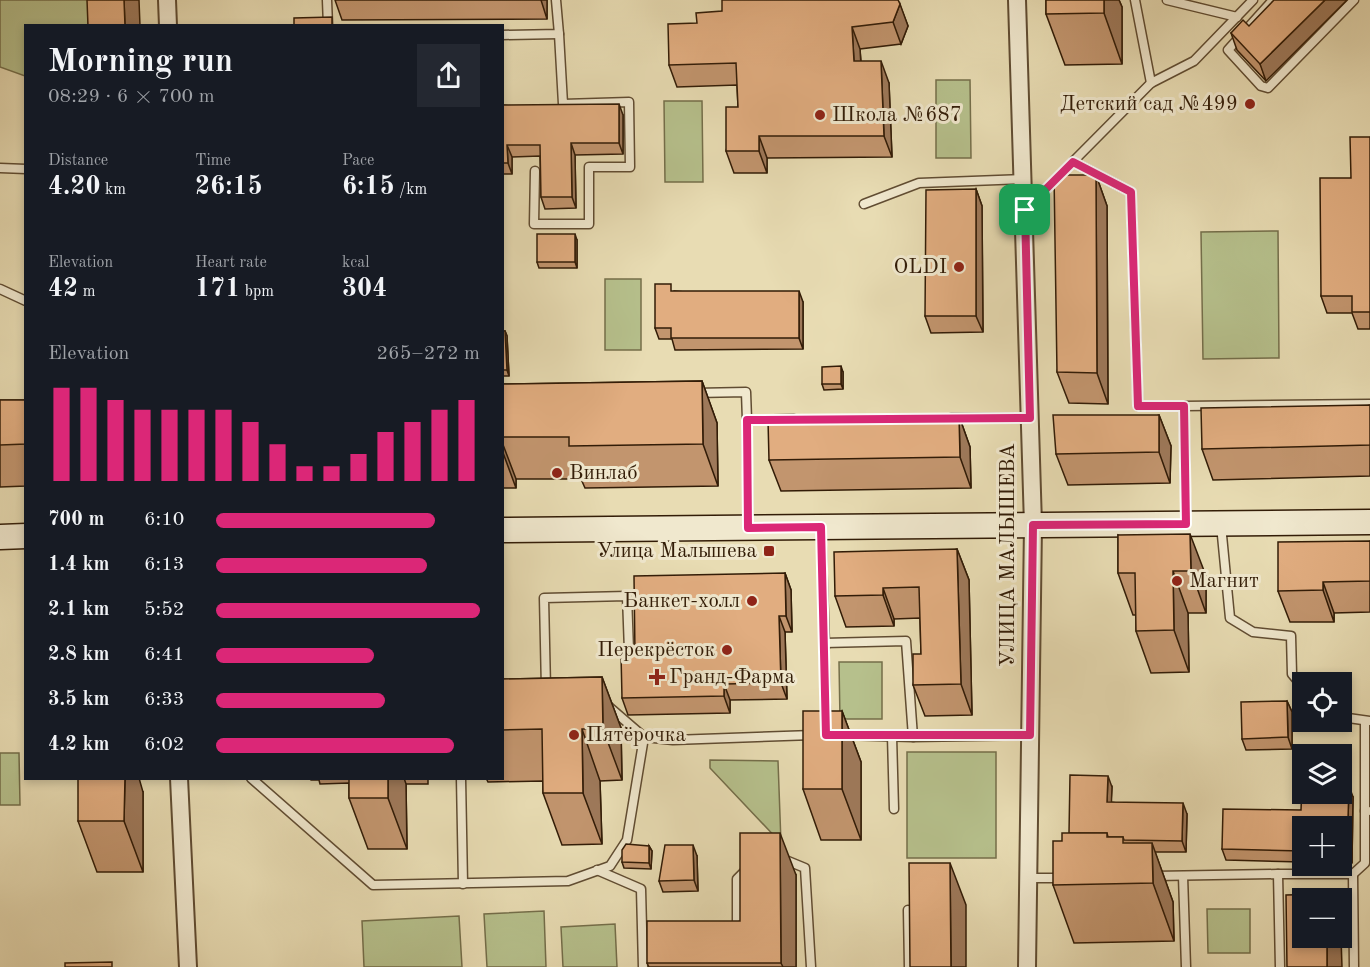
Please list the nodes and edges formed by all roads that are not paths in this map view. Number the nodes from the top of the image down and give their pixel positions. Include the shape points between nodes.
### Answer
1 (167, 0) edge
2 (327, 0) edge
3 (556, 0) edge
4 (1017, 0) edge
5 (1135, 0) edge
6 (1167, 0) edge
7 (1253, 0) edge
8 (1273, 0) edge
9 (1354, 0) edge
10 (1237, 16) junction
11 (168, 24) edge
12 (328, 24) edge
13 (559, 34) junction
14 (504, 35) edge
15 (1151, 82) junction
16 (1073, 162) junction
17 (0, 168) edge
18 (24, 169) edge
19 (535, 171) dead end
20 (1024, 179) junction
21 (864, 204) dead end
22 (1025, 210) junction
23 (0, 288) edge
24 (24, 299) edge
25 (688, 393) edge
26 (1370, 404) edge
27 (1184, 406) junction
28 (946, 418) edge
29 (1030, 418) junction
30 (806, 419) edge
31 (747, 420) junction
32 (1370, 522) edge
33 (1186, 524) junction
34 (1221, 524) junction
35 (1033, 525) junction
36 (821, 527) junction
37 (748, 528) junction
38 (504, 530) edge
39 (24, 536) edge
40 (0, 537) edge
41 (825, 650) junction
42 (629, 651) edge
43 (1292, 674) edge
44 (603, 702) edge
45 (546, 703) edge
46 (1352, 719) edge
47 (1367, 721) edge
48 (826, 735) junction
49 (1030, 735) junction
50 (892, 736) junction
51 (913, 736) junction
52 (644, 737) junction
53 (179, 780) edge
54 (254, 780) edge
55 (461, 780) edge
56 (894, 809) dead end
57 (1367, 811) edge
58 (1367, 849) edge
59 (776, 861) edge
60 (752, 863) edge
61 (597, 870) junction
62 (1278, 874) junction
63 (1353, 874) junction
64 (1148, 876) edge
65 (1183, 876) junction
66 (1076, 877) edge
67 (1028, 878) junction
68 (462, 884) junction
69 (908, 910) edge
70 (737, 941) edge
71 (654, 943) edge
72 (642, 944) junction
73 (188, 967) edge
74 (643, 967) edge
75 (811, 967) edge
76 (909, 967) edge
77 (1027, 967) edge
78 (1186, 967) edge
79 (1280, 967) edge
80 (1354, 967) edge

1 - 11 street
2 - 12 lane
3 - 13 lane
4 - 20 street, УЛИЦА МАЛЫШЕВА
5 - 15 lane
6 - 10 lane
7 - 10 lane
8 - 9 lane via 1228,50 1261,86 1268,88
10 - 15 lane via 1194,61
13 - 14 lane
13 - 19 lane via 563,104 629,102 630,167 590,168 589,224 534,224
15 - 16 lane
16 - 22 lane
16 - 27 lane via 1131,192 1138,406
17 - 18 lane
20 - 21 lane via 919,183
20 - 22 street, УЛИЦА МАЛЫШЕВА
22 - 29 street, УЛИЦА МАЛЫШЕВА
23 - 24 lane
25 - 31 lane via 746,392
26 - 27 lane
27 - 33 lane
28 - 29 lane
29 - 35 street, УЛИЦА МАЛЫШЕВА
30 - 31 lane
31 - 37 lane
32 - 34 main road
33 - 34 main road
33 - 35 main road
34 - 43 lane via 1230,618 1253,632 1291,636
35 - 36 main road
35 - 49 street, УЛИЦА МАЛЫШЕВА
36 - 37 main road
36 - 41 lane
37 - 38 main road
39 - 40 main road
41 - 48 lane
41 - 51 lane via 824,643 906,641
42 - 45 lane via 627,596 544,598
44 - 52 lane
46 - 47 lane
47 - 57 lane
48 - 50 lane
48 - 52 lane via 673,740
49 - 51 lane
49 - 67 street, УЛИЦА МАЛЫШЕВА
50 - 51 lane
50 - 56 lane
52 - 61 lane via 627,840 610,866
53 - 73 street
54 - 68 lane via 373,885
55 - 68 lane
57 - 58 lane
58 - 63 lane via 1365,863
59 - 75 lane via 805,868
60 - 70 lane via 737,879
61 - 68 lane via 568,881
61 - 72 lane via 641,890
62 - 63 lane
62 - 65 lane
62 - 79 lane
63 - 80 lane
64 - 65 lane
65 - 78 lane
66 - 67 lane
67 - 77 street, УЛИЦА МАЛЫШЕВА
69 - 76 lane
71 - 72 lane
72 - 74 lane

